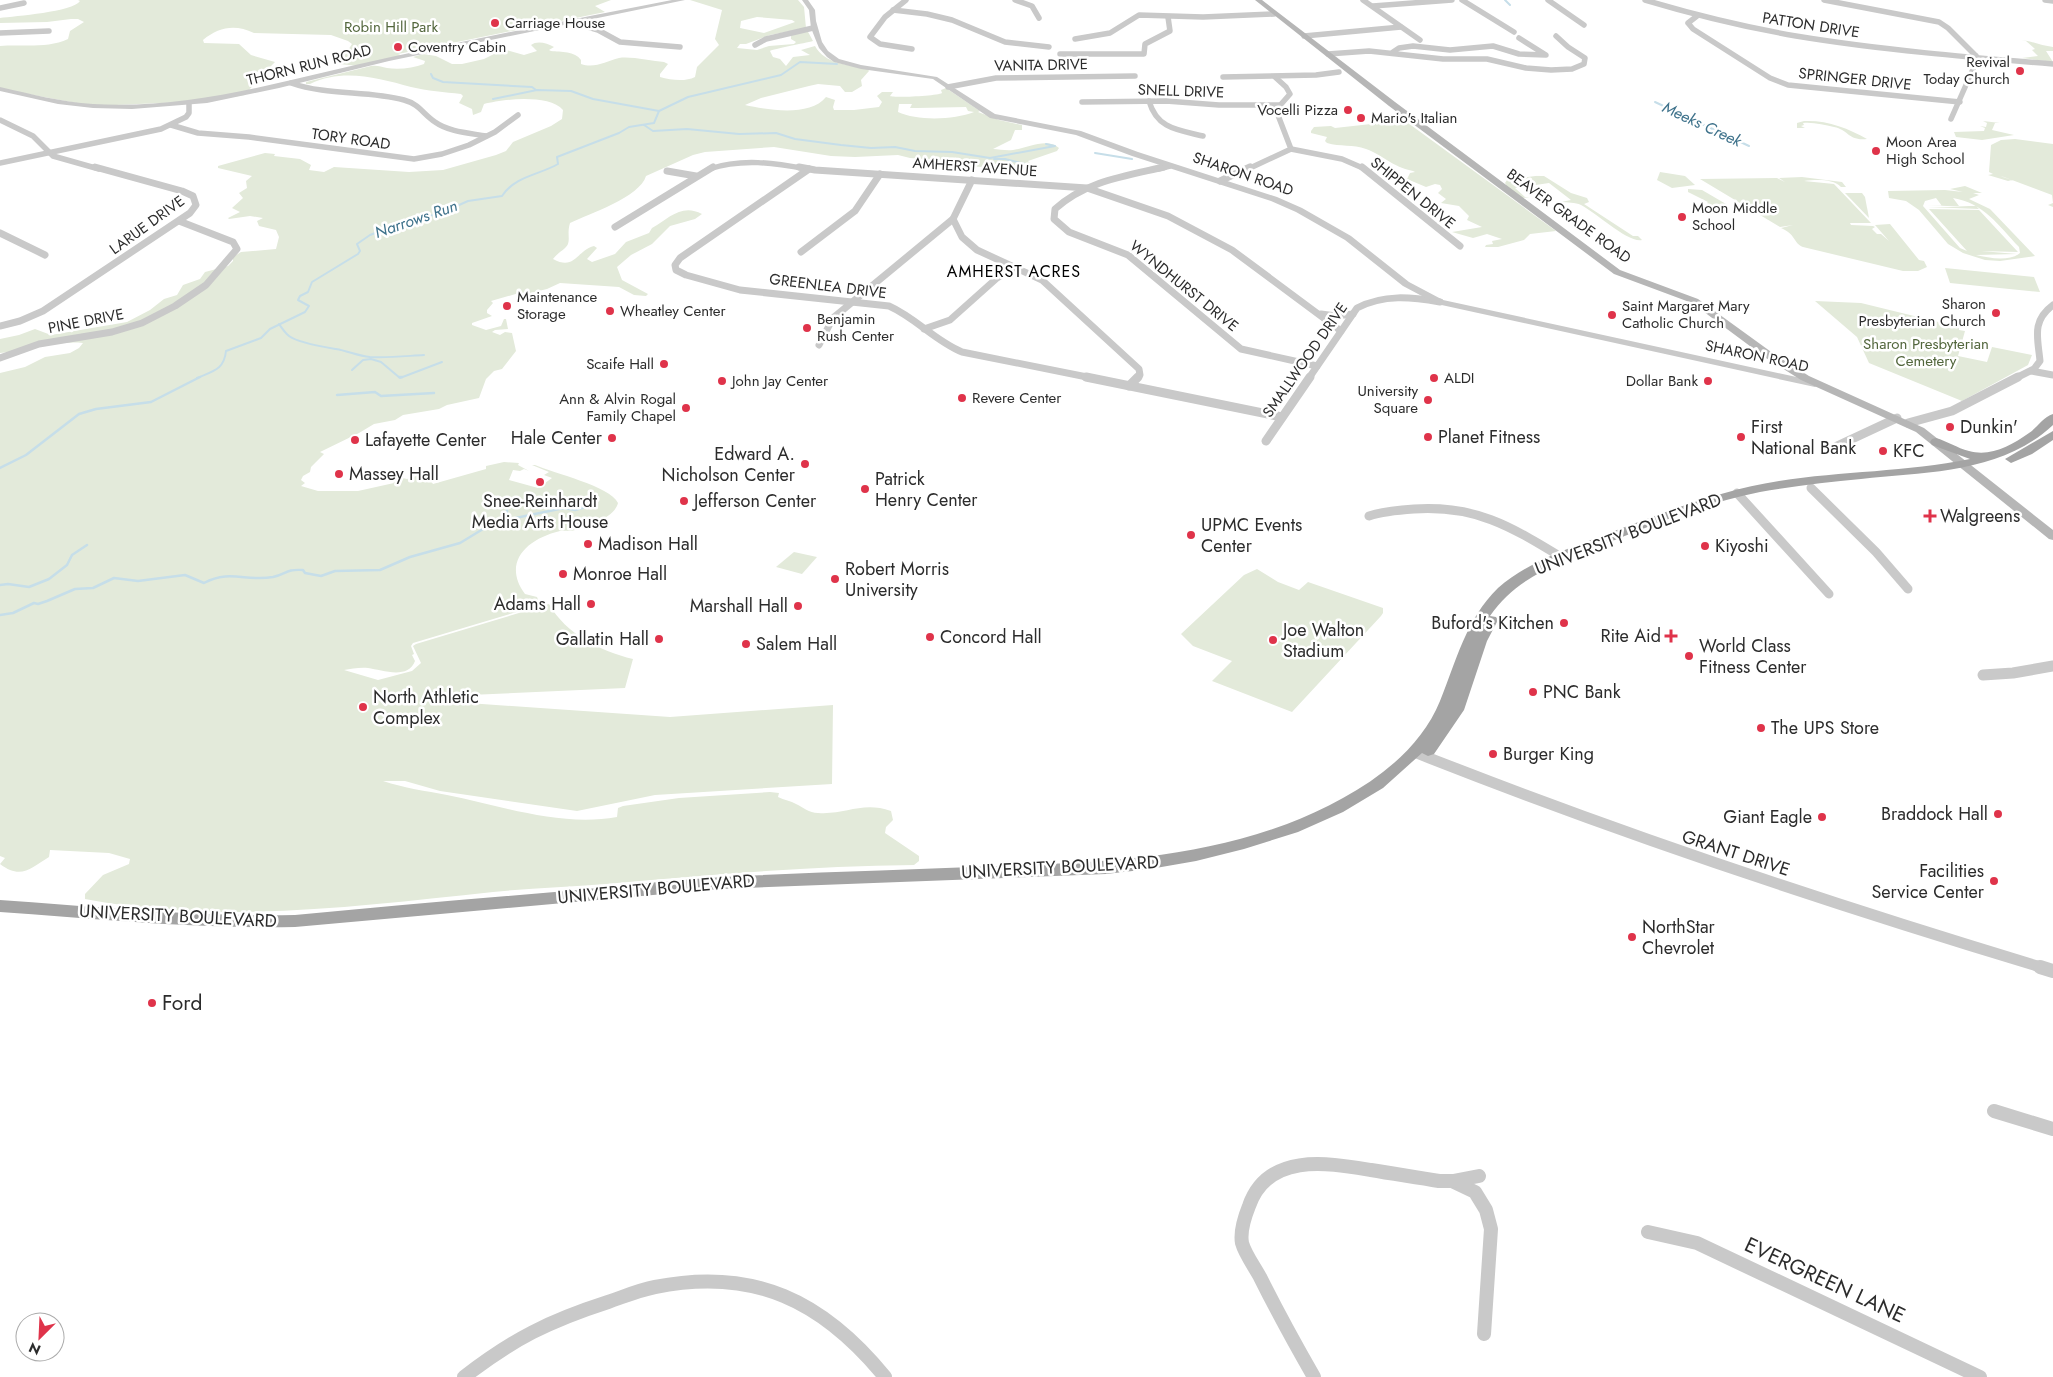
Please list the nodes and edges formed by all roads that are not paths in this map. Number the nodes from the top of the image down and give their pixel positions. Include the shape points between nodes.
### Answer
1 (682, 0) edge
2 (805, 0) edge
3 (906, 0) edge
4 (1015, 0) edge
5 (1258, 0) edge
6 (1363, 0) edge
7 (1452, 0) edge
8 (1462, 0) edge
9 (1548, 0) edge
10 (1645, 0) edge
11 (1824, 0) edge
12 (2045, 0) edge
13 (2053, 1) edge
14 (24, 3) dead end
15 (1373, 6) junction
16 (0, 8) edge
17 (892, 10) junction
18 (1274, 14) junction
19 (1697, 16) junction
20 (1168, 17) junction
21 (1039, 18) dead end
22 (570, 22) junction
23 (1584, 25) dead end
24 (1400, 27) junction
25 (813, 28) junction
26 (49, 30) dead end
27 (1514, 32) dead end
28 (0, 33) edge
29 (1304, 36) junction
30 (1556, 36) dead end
31 (1075, 39) dead end
32 (1420, 40) dead end
33 (1519, 41) dead end
34 (755, 45) dead end
35 (1510, 45) dead end
36 (1493, 46) junction
37 (680, 47) dead end
38 (1049, 47) dead end
39 (912, 49) dead end
40 (1393, 53) junction
41 (1060, 54) dead end
42 (1328, 54) junction
43 (1976, 56) junction
44 (2053, 63) edge
45 (1350, 71) junction
46 (1135, 76) dead end
47 (1223, 77) dead end
48 (1275, 77) junction
49 (291, 83) junction
50 (948, 87) junction
51 (0, 89) edge
52 (1149, 101) junction
53 (1082, 102) dead end
54 (1960, 102) junction
55 (189, 104) junction
56 (1279, 105) junction
57 (518, 115) dead end
58 (1952, 119) dead end
59 (0, 120) edge
60 (171, 125) junction
61 (486, 136) junction
62 (1203, 136) dead end
63 (1291, 149) junction
64 (50, 153) junction
65 (0, 154) edge
66 (11, 161) junction
67 (0, 163) edge
68 (1170, 166) junction
69 (808, 169) junction
70 (666, 171) dead end
71 (880, 174) junction
72 (696, 176) junction
73 (972, 180) junction
74 (1220, 181) junction
75 (1087, 188) junction
76 (953, 220) junction
77 (179, 221) junction
78 (616, 227) dead end
79 (0, 233) edge
80 (954, 234) junction
81 (932, 236) junction
82 (1460, 246) dead end
83 (801, 252) dead end
84 (45, 255) dead end
85 (1013, 268) junction
86 (1410, 286) junction
87 (1400, 298) junction
88 (853, 302) junction
89 (1440, 302) junction
90 (2053, 305) edge
91 (1317, 313) junction
92 (1353, 314) junction
93 (0, 326) edge
94 (924, 328) junction
95 (1341, 331) junction
96 (819, 345) dead end
97 (0, 358) edge
98 (1317, 366) junction
99 (2031, 371) junction
100 (2053, 375) edge
101 (1815, 384) junction
102 (1129, 386) junction
103 (1282, 418) junction
104 (1897, 418) junction
105 (2053, 418) edge
106 (1908, 424) junction
107 (2053, 435) edge
108 (1266, 441) dead end
109 (1936, 442) junction
110 (1837, 446) dead end
111 (1987, 457) junction
112 (1966, 467) junction
113 (1811, 488) junction
114 (1740, 495) junction
115 (1369, 516) dead end
116 (2053, 536) edge
117 (1561, 557) junction
118 (1908, 589) dead end
119 (1829, 594) dead end
120 (2053, 666) edge
121 (1983, 675) dead end
122 (1419, 754) junction
123 (0, 906) edge
124 (0, 915) edge
125 (2053, 971) edge
126 (1994, 1111) dead end
127 (2053, 1129) edge
128 (1479, 1176) dead end
129 (1453, 1181) junction
130 (1648, 1232) dead end
131 (1484, 1334) dead end
132 (464, 1377) edge
133 (885, 1377) edge
134 (1314, 1377) edge
135 (1980, 1377) edge

1 - 22 street, THORN RUN ROAD
2 - 25 street, SHARON ROAD via 812,10
3 - 17 street
4 - 21 street via 1032,6
5 - 18 main road, BEAVER GRADE ROAD
6 - 15 street
7 - 15 street
8 - 27 street
9 - 23 street
10 - 19 street, PATTON DRIVE
11 - 43 street via 1939,22
12 - 13 street
14 - 16 street
15 - 24 street
17 - 38 street via 952,20 1005,42
17 - 39 street via 870,37 880,44
18 - 20 street
18 - 29 main road, BEAVER GRADE ROAD
19 - 43 street, PATTON DRIVE via 1830,42
19 - 54 street, SPRINGER DRIVE via 1688,22 1693,29 1779,82 1812,89
20 - 31 street via 1140,15 1110,33
20 - 41 street via 1170,31 1145,44 1144,54
22 - 37 street via 598,30 620,42
22 - 49 street, THORN RUN ROAD
24 - 29 street
24 - 32 street
25 - 34 street via 766,39
25 - 50 street, SHARON ROAD via 828,56 835,60 928,76
26 - 28 street
29 - 42 main road, BEAVER GRADE ROAD
30 - 40 street via 1585,58 1584,64 1572,69 1547,70 1489,59 1440,59
33 - 36 street via 1546,55 1536,56
35 - 36 street
36 - 40 street via 1450,50 1407,47
40 - 42 street
42 - 45 main road, BEAVER GRADE ROAD
43 - 44 street, PATTON DRIVE
43 - 54 street
45 - 48 street
45 - 101 main road, BEAVER GRADE ROAD via 1617,272 1695,301 1770,356
46 - 50 street, VANITA DRIVE via 1002,78
47 - 48 street
48 - 56 street via 1290,94 1289,99
49 - 55 street, THORN RUN ROAD
49 - 61 street via 320,92 403,99 422,106 439,125
50 - 68 street, SHARON ROAD via 993,116 1078,133
51 - 55 street, THORN RUN ROAD via 55,102 93,106
52 - 53 street, SNELL DRIVE
52 - 56 street, SNELL DRIVE
52 - 62 street via 1153,115 1160,122
54 - 58 street
55 - 60 street via 186,117
56 - 63 street via 1276,113
57 - 61 street, TORY ROAD
59 - 64 street via 33,136
60 - 61 street, TORY ROAD via 198,133 404,159 445,154
60 - 64 street
63 - 74 street
63 - 82 street, SHIPPEN DRIVE via 1342,159 1364,168
64 - 66 street
64 - 77 street, LARUE DRIVE via 193,196 196,205
65 - 66 street
66 - 67 street
68 - 74 street, SHARON ROAD
68 - 75 street, WYNDHURST DRIVE
69 - 71 street, AMHERST AVENUE
69 - 72 street, AMHERST AVENUE via 745,161 714,167
69 - 88 street, GREENLEA DRIVE via 680,258 675,267 686,276 734,289
70 - 72 street
71 - 73 street, AMHERST AVENUE
71 - 83 street via 855,211
72 - 78 street, AMHERST AVENUE
73 - 75 street, AMHERST AVENUE
73 - 76 street
74 - 86 street, SHARON ROAD via 1299,210 1348,238
75 - 91 street, AMHERST AVENUE via 1168,216 1232,250
75 - 98 street, WYNDHURST DRIVE via 1071,195 1054,209 1054,219 1061,227 1128,255 1240,349
76 - 80 street
76 - 81 street
77 - 93 street, LARUE DRIVE via 38,314
77 - 97 street, PINE DRIVE via 233,242 237,249 206,285 142,323 112,332 39,344
79 - 84 street
80 - 81 street
80 - 85 street
81 - 88 street
85 - 94 street via 950,320
85 - 102 street via 1042,280 1137,367 1140,375
86 - 87 street
86 - 89 street, SHARON ROAD
87 - 89 street, SMALLWOOD DRIVE
87 - 92 street, SMALLWOOD DRIVE via 1371,301
88 - 94 street, GREENLEA DRIVE via 889,306
88 - 96 street via 833,318
89 - 101 street, SHARON ROAD
90 - 99 street via 2038,327 2036,339 2040,361
91 - 92 street
91 - 95 street, AMHERST AVENUE
92 - 95 street, SMALLWOOD DRIVE
94 - 102 street, GREENLEA DRIVE via 946,345 962,352
95 - 98 street, SMALLWOOD DRIVE
98 - 103 street, SMALLWOOD DRIVE
99 - 100 street
99 - 106 street via 1952,411
101 - 104 main road, BEAVER GRADE ROAD
102 - 103 street, GREENLEA DRIVE
103 - 108 street, SMALLWOOD DRIVE
104 - 106 main road, BEAVER GRADE ROAD
104 - 110 street
105 - 111 main road, UNIVERSITY BOULEVARD via 2030,438 2007,451
106 - 109 main road, BEAVER GRADE ROAD
107 - 112 main road, UNIVERSITY BOULEVARD via 2017,456
109 - 111 main road via 1964,454
109 - 112 main road, BEAVER GRADE ROAD
111 - 112 main road, UNIVERSITY BOULEVARD
112 - 113 main road, UNIVERSITY BOULEVARD via 1937,475
112 - 114 main road, UNIVERSITY BOULEVARD via 1799,482
112 - 116 main road
113 - 114 main road, UNIVERSITY BOULEVARD
113 - 118 street via 1876,552
114 - 117 main road, UNIVERSITY BOULEVARD via 1695,504
114 - 119 street
114 - 122 main road, UNIVERSITY BOULEVARD via 1572,560 1517,592 1500,608 1488,626 1456,709 1443,732
115 - 117 street via 1421,508 1452,507 1472,511 1498,521
117 - 122 main road, UNIVERSITY BOULEVARD via 1517,581 1490,605 1472,635 1441,716
120 - 121 street
122 - 123 main road, UNIVERSITY BOULEVARD via 1352,799 1283,831 1194,856 1132,865 720,883 294,921 180,919
122 - 124 main road, UNIVERSITY BOULEVARD via 1404,775 1371,798 1332,820 1289,838 1211,861 1130,874 720,892 297,930 194,929
122 - 125 street, GRANT DRIVE via 1712,864
126 - 127 street
128 - 129 street
129 - 131 street via 1475,1192 1486,1210 1491,1229
129 - 134 street via 1425,1180 1325,1163 1284,1170 1269,1177 1258,1189 1244,1221 1242,1242
130 - 135 street, EVERGREEN LANE via 1697,1243
132 - 133 street via 490,1356 537,1328 654,1287 692,1282 732,1283 781,1293 839,1326 858,1343

